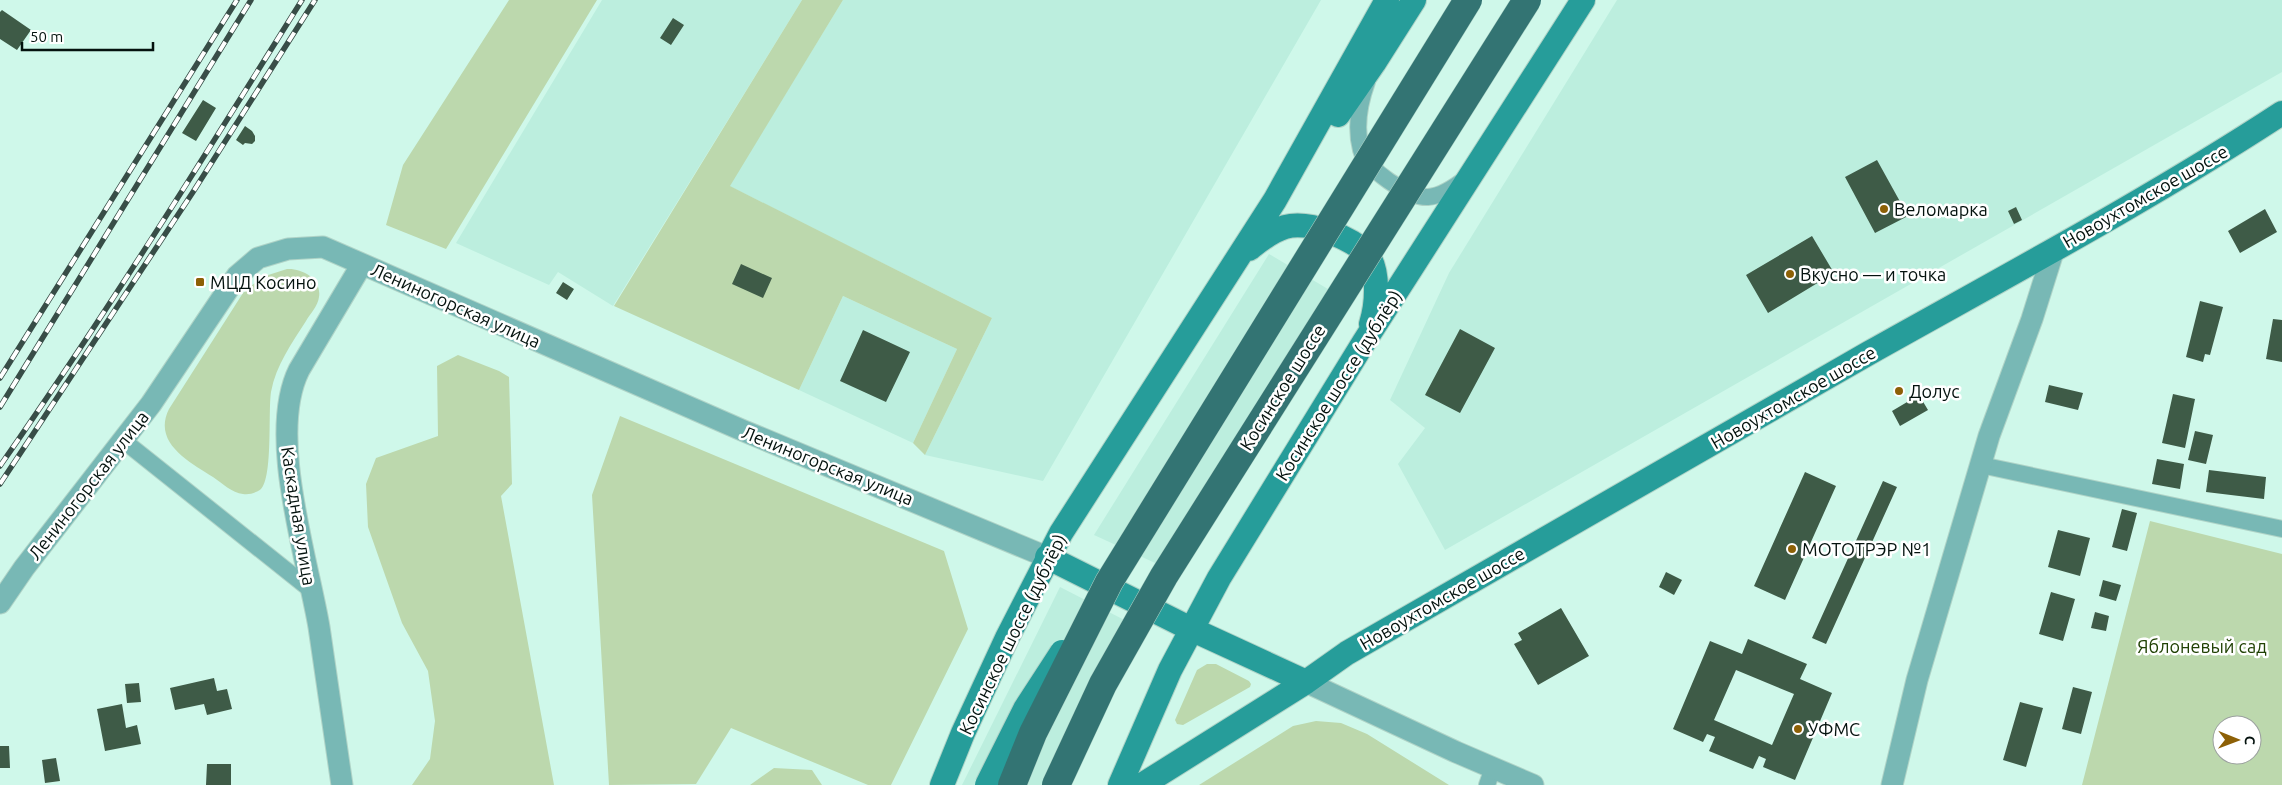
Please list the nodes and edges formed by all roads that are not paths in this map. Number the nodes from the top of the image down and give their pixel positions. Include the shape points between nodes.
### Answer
1 (1387, 0) edge
2 (1414, 0) edge
3 (1468, 0) edge
4 (1527, 0) edge
5 (1583, 0) edge
6 (1374, 63) junction
7 (2282, 114) edge
8 (1476, 170) junction
9 (1276, 200) junction
10 (2054, 249) junction
11 (1240, 257) junction
12 (362, 264) junction
13 (1364, 342) junction
14 (124, 441) junction
15 (1981, 466) junction
16 (2282, 529) edge
17 (1047, 557) junction
18 (1108, 582) junction
19 (311, 590) junction
20 (0, 603) edge
21 (1191, 629) junction
22 (1306, 682) junction
23 (1490, 777) edge
24 (947, 778) edge
25 (342, 785) edge
26 (987, 785) edge
27 (1012, 785) edge
28 (1056, 785) edge
29 (1120, 785) edge
30 (1142, 785) edge
31 (1533, 785) edge
32 (1892, 785) edge

1 - 9 main road, Косинское шоссе (дублёр)
2 - 6 main road
3 - 18 highway, bridge
4 - 28 highway, Косинское шоссе, bridge via 1164,576 1103,684
5 - 8 main road, Косинское шоссе (дублёр)
6 - 8 street via 1357,124 1361,152 1384,179 1402,190 1428,197 1452,189
6 - 9 main road
7 - 10 main road, Новоухтомское шоссе
8 - 13 main road, Косинское шоссе (дублёр)
9 - 11 main road, Косинское шоссе (дублёр)
10 - 15 street
10 - 22 main road, Новоухтомское шоссе via 1364,643
11 - 13 main road via 1262,238 1285,227 1315,226 1347,238 1367,254 1374,274 1377,299
11 - 17 main road, Косинское шоссе (дублёр) via 1089,486
12 - 14 street, Лениногорская улица via 323,247 288,249 258,258 231,284
12 - 17 street, Лениногорская улица via 744,431
12 - 19 street, Каскадная улица via 299,370 289,396 286,428 289,464
13 - 21 main road, Косинское шоссе (дублёр)
14 - 19 street
14 - 20 street, Лениногорская улица
15 - 16 street
15 - 32 street via 1917,680
17 - 21 main road
17 - 24 main road, Косинское шоссе (дублёр) via 1007,638
18 - 26 main road, bridge via 1025,709
18 - 27 highway, bridge via 1033,733
19 - 25 street, Каскадная улица
21 - 22 main road
21 - 29 main road, Косинское шоссе (дублёр)
22 - 23 street
22 - 30 main road, Новоухтомское шоссе
23 - 31 street

